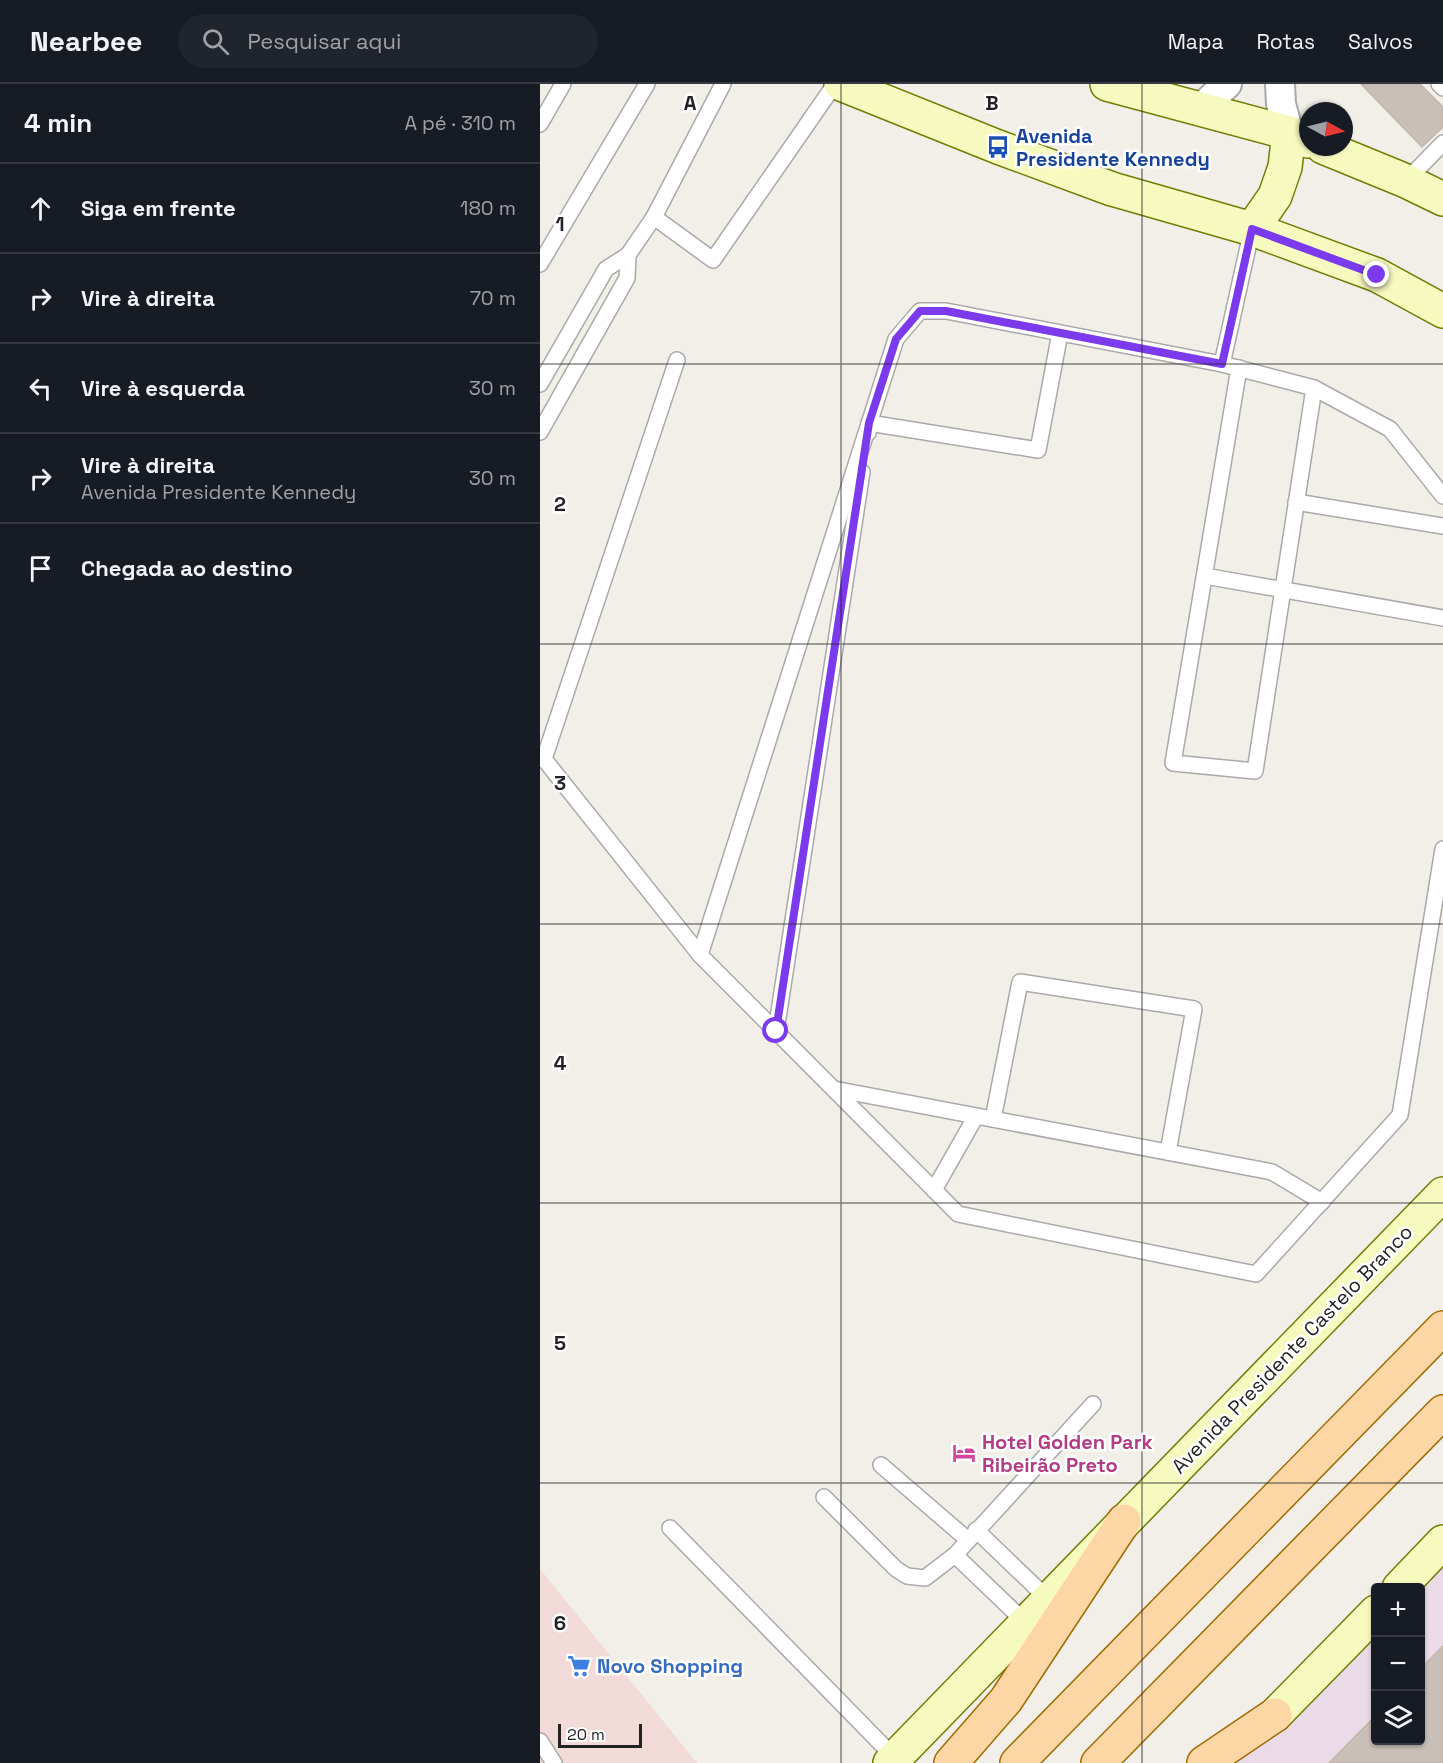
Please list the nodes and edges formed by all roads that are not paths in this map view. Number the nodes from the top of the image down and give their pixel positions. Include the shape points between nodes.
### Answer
1 (563, 84) edge
2 (647, 84) edge
3 (723, 84) edge
4 (835, 84) edge
5 (841, 84) edge
6 (1107, 84) edge
7 (1227, 84) edge
8 (1280, 84) edge
9 (1439, 84) edge
10 (1443, 88) edge
11 (1200, 109) junction
12 (540, 124) edge
13 (1298, 137) edge
14 (1443, 143) edge
15 (1345, 156) edge
16 (1406, 181) junction
17 (1443, 199) edge
18 (654, 217) junction
19 (1252, 229) junction
20 (627, 255) junction
21 (540, 264) edge
22 (1443, 311) edge
23 (1060, 333) junction
24 (677, 360) dead end
25 (1222, 364) junction
26 (1239, 368) junction
27 (540, 384) edge
28 (1314, 388) junction
29 (869, 423) junction
30 (540, 432) edge
31 (1443, 496) edge
32 (1296, 502) junction
33 (1443, 526) edge
34 (1205, 576) junction
35 (1283, 589) junction
36 (1443, 618) edge
37 (542, 765) edge
38 (1443, 849) edge
39 (700, 955) junction
40 (776, 1031) junction
41 (834, 1089) junction
42 (976, 1116) junction
43 (993, 1119) junction
44 (1168, 1152) junction
45 (934, 1190) junction
46 (1443, 1194) edge
47 (1322, 1202) junction
48 (1443, 1328) edge
49 (1093, 1404) dead end
50 (1443, 1412) edge
51 (881, 1466) dead end
52 (824, 1497) dead end
53 (1124, 1521) junction
54 (670, 1528) dead end
55 (972, 1535) junction
56 (1443, 1542) edge
57 (955, 1555) junction
58 (1403, 1583) edge
59 (1048, 1599) junction
60 (1371, 1617) edge
61 (1025, 1622) junction
62 (1275, 1715) junction
63 (540, 1741) edge
64 (892, 1760) edge
65 (554, 1763) edge
66 (951, 1763) edge
67 (1017, 1763) edge
68 (1098, 1763) edge
69 (1204, 1763) edge
70 (1229, 1763) edge

1 - 12 lane
2 - 21 lane
3 - 18 lane
4 - 18 lane via 713,260
5 - 19 main road via 1112,189
6 - 11 main road
7 - 11 street
8 - 13 street via 1281,104
9 - 10 lane
11 - 13 main road
13 - 19 main road via 1275,196
14 - 16 lane
15 - 16 main road
16 - 17 main road
18 - 20 lane
19 - 22 main road via 1377,275
19 - 25 lane
20 - 27 lane via 606,269
20 - 30 lane via 627,278
23 - 25 lane
23 - 29 lane via 946,311 920,311 896,339
23 - 29 lane via 1038,450
24 - 37 lane
25 - 26 lane
26 - 28 lane
26 - 34 lane
28 - 31 lane via 1390,429
28 - 32 lane
29 - 39 lane
29 - 40 lane
32 - 33 lane
32 - 35 lane
34 - 35 lane
34 - 35 lane via 1173,763 1255,771
35 - 36 lane
37 - 39 lane
38 - 47 lane via 1400,1116
39 - 40 lane
40 - 41 lane
41 - 42 lane
41 - 45 lane
42 - 43 lane
42 - 45 lane
43 - 44 lane
43 - 44 lane via 1020,982 1194,1009
44 - 47 lane via 1272,1172
45 - 47 lane via 958,1214 1256,1274
46 - 53 main road, Avenida Presidente Castelo Branco
48 - 67 main road
49 - 55 lane
50 - 68 main road
51 - 55 lane
52 - 57 lane via 896,1569 908,1576 925,1578
53 - 59 main road, Avenida Presidente Castelo Branco
53 - 66 main road via 1006,1700
54 - 64 lane
55 - 57 lane
55 - 59 lane
56 - 58 main road
57 - 61 lane
59 - 61 main road, Avenida Presidente Castelo Branco
60 - 62 main road
61 - 64 main road, Avenida Presidente Castelo Branco
62 - 69 main road
62 - 70 street
63 - 65 lane

